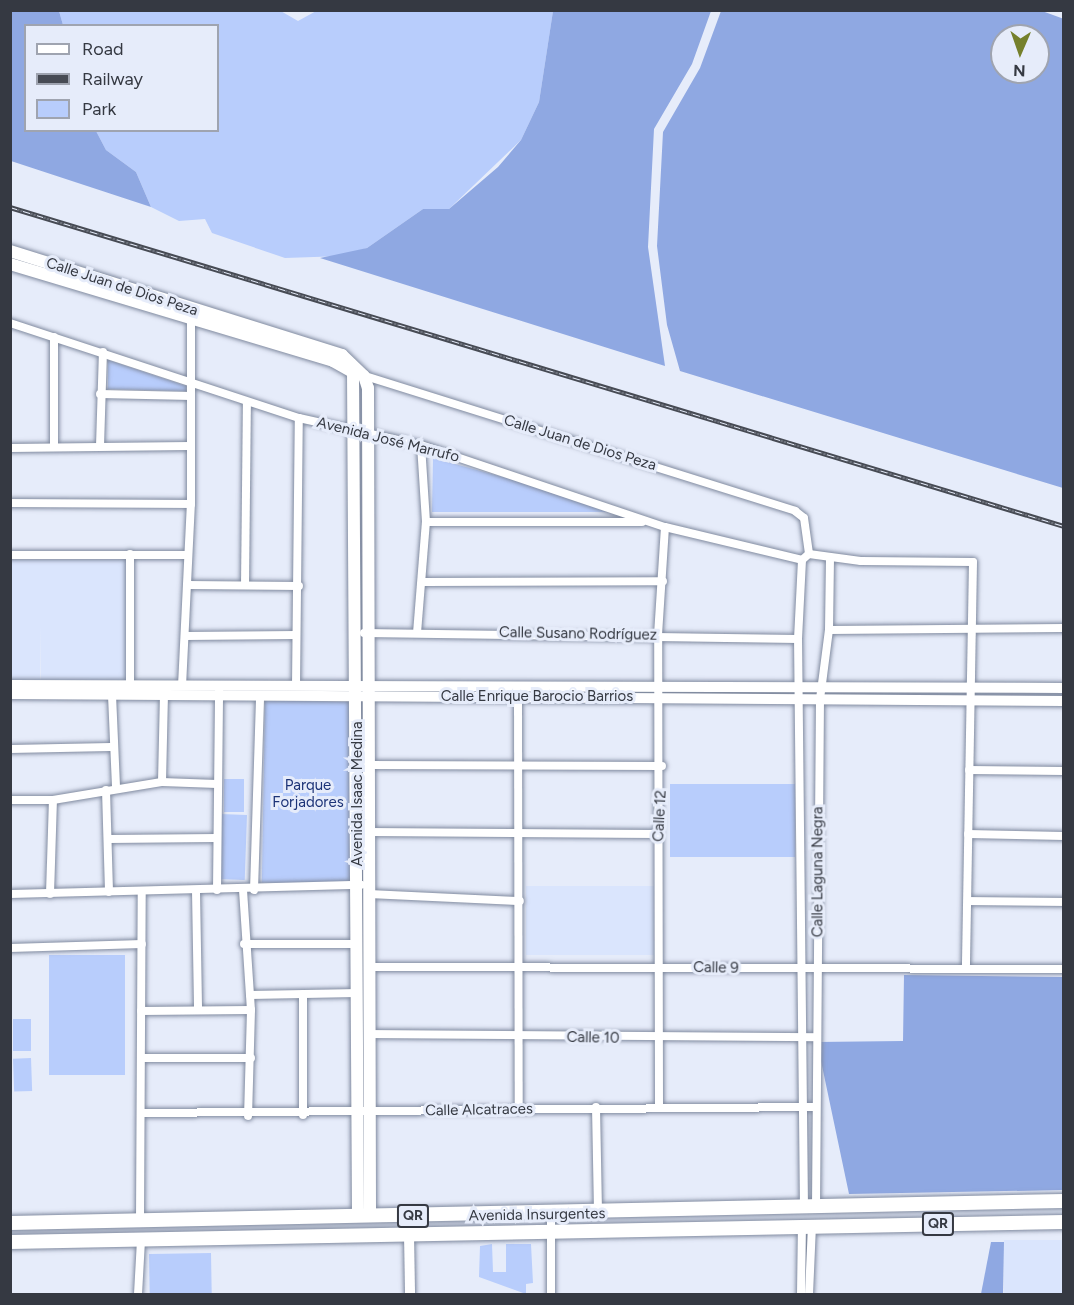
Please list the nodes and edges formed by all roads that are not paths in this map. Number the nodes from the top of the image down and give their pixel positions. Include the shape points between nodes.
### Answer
1 (10, 251) edge
2 (10, 264) edge
3 (191, 315) junction
4 (10, 323) edge
5 (54, 337) junction
6 (103, 352) junction
7 (359, 374) junction
8 (190, 383) junction
9 (100, 394) junction
10 (191, 396) junction
11 (247, 402) junction
12 (299, 418) junction
13 (363, 434) junction
14 (420, 445) junction
15 (54, 446) junction
16 (100, 446) junction
17 (190, 446) junction
18 (10, 448) edge
19 (10, 503) edge
20 (191, 504) junction
21 (795, 511) joint
22 (426, 522) junction
23 (649, 522) junction
24 (665, 527) junction
25 (130, 554) junction
26 (10, 555) edge
27 (188, 555) junction
28 (806, 557) junction
29 (830, 558) junction
30 (663, 581) junction
31 (424, 582) junction
32 (188, 585) junction
33 (245, 585) junction
34 (299, 585) junction
35 (970, 627) junction
36 (1064, 628) edge
37 (829, 630) junction
38 (363, 633) junction
39 (417, 633) junction
40 (296, 635) junction
41 (658, 635) junction
42 (185, 636) junction
43 (798, 639) junction
44 (10, 685) edge
45 (130, 686) junction
46 (182, 686) junction
47 (296, 686) junction
48 (801, 687) junction
49 (824, 687) junction
50 (971, 687) junction
51 (1064, 688) edge
52 (219, 691) junction
53 (363, 691) junction
54 (659, 692) junction
55 (10, 694) edge
56 (112, 695) junction
57 (164, 695) junction
58 (260, 696) junction
59 (518, 697) junction
60 (801, 699) junction
61 (820, 699) junction
62 (970, 700) junction
63 (1064, 701) edge
64 (111, 747) junction
65 (10, 749) edge
66 (369, 765) junction
67 (662, 766) junction
68 (518, 768) junction
69 (969, 770) junction
70 (1064, 771) edge
71 (162, 782) junction
72 (217, 784) junction
73 (116, 786) junction
74 (106, 790) junction
75 (10, 800) edge
76 (53, 800) junction
77 (369, 832) junction
78 (518, 834) junction
79 (658, 834) junction
80 (968, 834) junction
81 (1064, 836) edge
82 (217, 838) junction
83 (108, 839) junction
84 (802, 855) junction
85 (819, 855) junction
86 (365, 888) junction
87 (218, 890) junction
88 (243, 890) junction
89 (254, 890) junction
90 (109, 891) junction
91 (196, 891) junction
92 (142, 892) junction
93 (10, 894) edge
94 (50, 894) junction
95 (520, 901) junction
96 (968, 901) junction
97 (1064, 902) edge
98 (142, 944) junction
99 (244, 944) junction
100 (358, 944) junction
101 (10, 948) edge
102 (369, 967) junction
103 (520, 967) junction
104 (966, 967) junction
105 (659, 968) junction
106 (803, 969) junction
107 (818, 969) junction
108 (1064, 969) edge
109 (358, 993) junction
110 (303, 994) junction
111 (250, 995) junction
112 (198, 1008) junction
113 (250, 1010) junction
114 (141, 1011) junction
115 (369, 1034) junction
116 (519, 1037) junction
117 (803, 1037) junction
118 (817, 1037) junction
119 (662, 1039) junction
120 (141, 1058) junction
121 (251, 1058) junction
122 (659, 1105) junction
123 (596, 1107) junction
124 (804, 1107) junction
125 (816, 1107) junction
126 (519, 1108) junction
127 (141, 1113) junction
128 (364, 1113) junction
129 (303, 1115) junction
130 (248, 1116) junction
131 (1064, 1201) edge
132 (1017, 1203) junction
133 (900, 1207) junction
134 (810, 1209) junction
135 (598, 1214) junction
136 (551, 1215) junction
137 (364, 1216) junction
138 (267, 1218) junction
139 (140, 1221) junction
140 (1064, 1222) edge
141 (10, 1223) edge
142 (1017, 1223) junction
143 (900, 1225) junction
144 (807, 1226) junction
145 (409, 1234) junction
146 (551, 1234) junction
147 (268, 1237) junction
148 (141, 1240) junction
149 (10, 1242) edge
150 (138, 1294) edge
151 (410, 1294) edge
152 (551, 1294) edge
153 (801, 1294) edge
154 (809, 1294) edge

1 - 3 main road, Calle Juan de Dios Peza
2 - 3 main road, Calle Juan de Dios Peza
3 - 7 main road, Calle Juan de Dios Peza via 342,355
3 - 8 street
4 - 5 street, Avenida José Marrufo
5 - 6 street, Avenida José Marrufo
5 - 15 street
6 - 8 street, Avenida José Marrufo
6 - 9 street
7 - 13 main road, Avenida Isaac Medina
7 - 21 street, Calle Juan de Dios Peza
8 - 10 street
8 - 11 street, Avenida José Marrufo
9 - 10 street
9 - 16 street
10 - 17 street
11 - 12 street, Avenida José Marrufo
11 - 33 street
12 - 13 street, Avenida José Marrufo
12 - 34 street
13 - 14 street, Avenida José Marrufo
13 - 38 main road, Avenida Isaac Medina
14 - 22 street
14 - 23 street, Avenida José Marrufo
15 - 16 street
15 - 18 street
16 - 17 street
17 - 20 street
19 - 20 street
20 - 27 street
21 - 28 street, Calle Laguna Negra via 804,518
22 - 23 street
22 - 31 street
23 - 24 street, Avenida José Marrufo
24 - 28 street, Avenida José Marrufo
24 - 30 street, Calle 12
25 - 26 street
25 - 27 street
25 - 45 street
27 - 32 street
28 - 29 street
28 - 43 street, Calle Laguna Negra
29 - 35 street via 973,562
29 - 37 street, Calle Laguna Negra
30 - 31 street
30 - 41 street, Calle 12
31 - 39 street
32 - 33 street
32 - 42 street
33 - 34 street
34 - 40 street
35 - 36 street
35 - 37 street
35 - 50 street
37 - 49 street, Calle Laguna Negra
38 - 39 street, Calle Susano Rodríguez
38 - 53 main road, Avenida Isaac Medina
39 - 41 street, Calle Susano Rodríguez
40 - 42 street
40 - 47 street
41 - 43 street, Calle Susano Rodríguez
41 - 54 street, Calle 12
42 - 46 street
43 - 48 street, Calle Laguna Negra
44 - 45 street, Calle Enrique Barocio Barrios
45 - 46 street, Calle Enrique Barocio Barrios
46 - 52 street, Calle Enrique Barocio Barrios
47 - 52 street, Calle Enrique Barocio Barrios
47 - 53 street, Calle Enrique Barocio Barrios
48 - 49 street, Calle Enrique Barocio Barrios
48 - 54 street, Calle Enrique Barocio Barrios
48 - 60 street, Calle Laguna Negra
49 - 50 street, Calle Enrique Barocio Barrios
49 - 61 street, Calle Laguna Negra
50 - 51 street, Calle Enrique Barocio Barrios
50 - 62 street
52 - 57 street, Calle Enrique Barocio Barrios
52 - 58 street, Calle Enrique Barocio Barrios
52 - 72 street
53 - 54 street, Calle Enrique Barocio Barrios
53 - 58 street, Calle Enrique Barocio Barrios
53 - 59 street, Calle Enrique Barocio Barrios
53 - 66 main road, Avenida Isaac Medina
53 - 86 main road, Avenida Isaac Medina
54 - 59 street, Calle Enrique Barocio Barrios
54 - 60 street, Calle Enrique Barocio Barrios
54 - 67 street, Calle 12
55 - 56 street, Calle Enrique Barocio Barrios
56 - 57 street, Calle Enrique Barocio Barrios
56 - 64 street
57 - 71 street
58 - 89 street
59 - 68 street
60 - 61 street, Calle Enrique Barocio Barrios
60 - 84 street, Calle Laguna Negra
61 - 62 street, Calle Enrique Barocio Barrios
61 - 85 street, Calle Laguna Negra
62 - 63 street, Calle Enrique Barocio Barrios
62 - 69 street
64 - 65 street
64 - 73 street
66 - 68 street
66 - 77 main road, Avenida Isaac Medina
67 - 68 street
67 - 79 street, Calle 12
68 - 78 street
69 - 70 street
69 - 80 street
71 - 72 street
71 - 73 street
72 - 82 street
73 - 74 street
74 - 76 street
74 - 83 street
75 - 76 street
76 - 94 street
77 - 78 street
77 - 86 main road, Avenida Isaac Medina
78 - 79 street
78 - 95 street
79 - 105 street, Calle 12
80 - 81 street
80 - 96 street
82 - 83 street
82 - 87 street
83 - 90 street
84 - 85 street
84 - 106 street, Calle Laguna Negra
85 - 107 street, Calle Laguna Negra
86 - 89 street
86 - 95 street
86 - 100 main road, Avenida Isaac Medina
86 - 102 main road, Avenida Isaac Medina
87 - 88 street
87 - 91 street
88 - 89 street
88 - 99 street
90 - 92 street
90 - 94 street
91 - 92 street
91 - 112 street
92 - 98 street
93 - 94 street
95 - 103 street
96 - 97 street
96 - 104 street
98 - 101 street
98 - 114 street
99 - 100 street
99 - 111 street
100 - 109 main road, Avenida Isaac Medina
102 - 103 street, Calle 9
102 - 115 main road, Avenida Isaac Medina
103 - 105 street, Calle 9
103 - 116 street
104 - 107 street, Calle 9
104 - 108 street, Calle 9
105 - 106 street, Calle 9
105 - 119 street, Calle 12
106 - 107 street, Calle 9
106 - 117 street, Calle Laguna Negra
107 - 118 street, Calle Laguna Negra
109 - 110 street
109 - 128 main road, Avenida Isaac Medina
110 - 111 street
110 - 129 street
111 - 113 street
112 - 113 street
112 - 114 street
113 - 121 street
114 - 120 street
115 - 116 street, Calle 10
115 - 128 main road, Avenida Isaac Medina
116 - 119 street, Calle 10
116 - 126 street
117 - 118 street, Calle 10
117 - 119 street, Calle 10
117 - 124 street, Calle Laguna Negra
118 - 125 street, Calle Laguna Negra
119 - 122 street, Calle 12
120 - 121 street
120 - 127 street
121 - 130 street
122 - 123 street, Calle Alcatraces
122 - 124 street, Calle Alcatraces
123 - 126 street, Calle Alcatraces
123 - 135 street
124 - 125 street, Calle Alcatraces
124 - 134 street, Calle Laguna Negra
125 - 134 street, Calle Laguna Negra
126 - 128 street, Calle Alcatraces
127 - 130 street, Calle Alcatraces
127 - 139 street
128 - 129 street, Calle Alcatraces
128 - 137 main road, Avenida Isaac Medina
129 - 130 street, Calle Alcatraces
131 - 132 main road, Avenida Insurgentes / QR
132 - 133 main road, Avenida Insurgentes / QR
132 - 142 main road
133 - 134 main road, Avenida Insurgentes / QR
133 - 143 main road
134 - 135 main road, Avenida Insurgentes / QR
135 - 136 main road, Avenida Insurgentes / QR
136 - 137 main road, Avenida Insurgentes / QR
136 - 146 street
137 - 138 main road, Avenida Insurgentes / QR
138 - 139 main road, Avenida Insurgentes / QR
138 - 147 main road
139 - 141 main road, Avenida Insurgentes / QR
140 - 142 main road, Avenida Insurgentes / QR
142 - 143 main road, Avenida Insurgentes / QR
143 - 144 main road, Avenida Insurgentes / QR
144 - 146 main road, Avenida Insurgentes / QR
144 - 153 street
144 - 154 street
145 - 146 main road, Avenida Insurgentes / QR
145 - 147 main road, Avenida Insurgentes / QR
145 - 151 street
146 - 152 street
147 - 148 main road, Avenida Insurgentes / QR
148 - 149 main road, Avenida Insurgentes / QR
148 - 150 street

